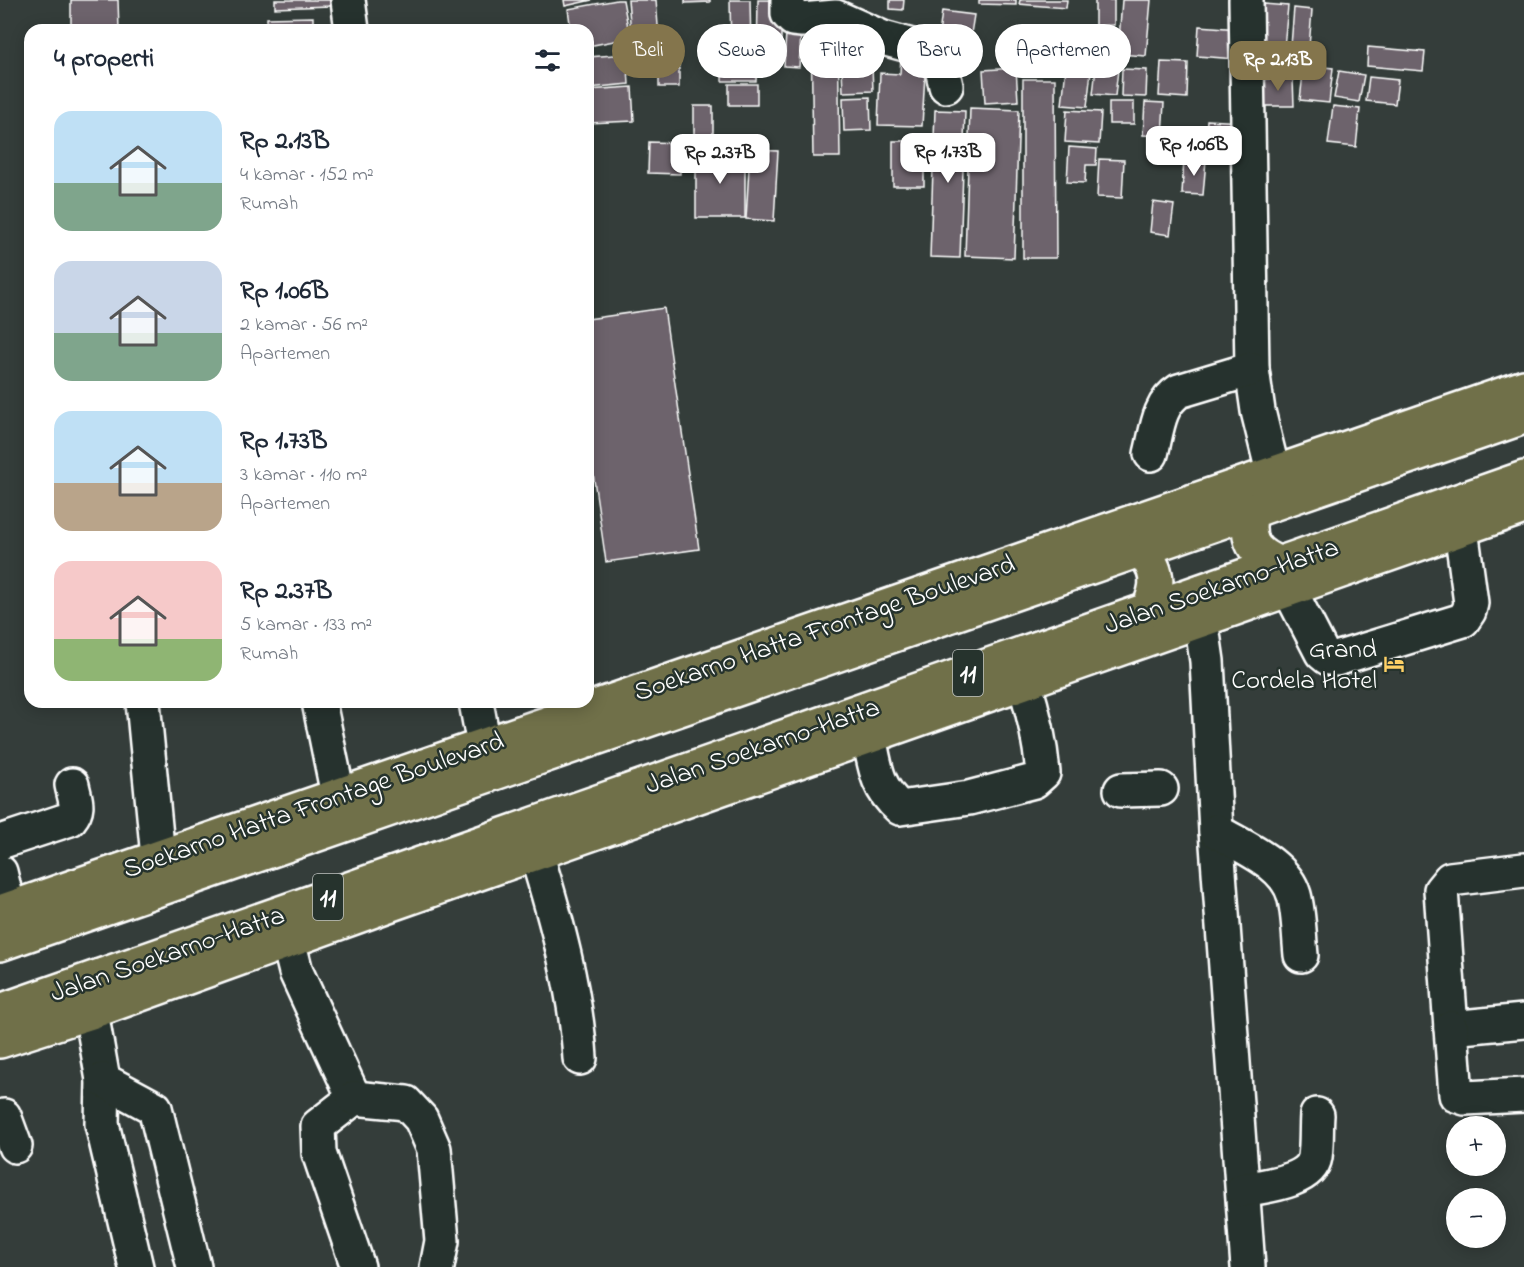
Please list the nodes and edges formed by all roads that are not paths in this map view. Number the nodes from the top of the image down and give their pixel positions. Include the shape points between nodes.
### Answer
1 (348, 0) edge
2 (788, 0) edge
3 (1246, 0) edge
4 (351, 24) edge
5 (946, 86) dead end
6 (1252, 369) junction
7 (1524, 387) edge
8 (1524, 417) edge
9 (1151, 454) dead end
10 (1273, 472) junction
11 (1524, 478) edge
12 (1524, 507) edge
13 (1251, 510) junction
14 (1461, 529) junction
15 (1140, 548) junction
16 (1285, 577) junction
17 (1148, 610) junction
18 (1202, 620) junction
19 (1024, 682) junction
20 (594, 707) edge
21 (144, 708) edge
22 (320, 708) edge
23 (477, 708) edge
24 (590, 708) edge
25 (567, 716) junction
26 (626, 728) junction
27 (869, 736) junction
28 (484, 745) junction
29 (655, 783) junction
30 (72, 785) dead end
31 (1161, 789) dead end
32 (1120, 790) dead end
33 (338, 795) junction
34 (613, 826) junction
35 (1216, 831) junction
36 (0, 842) edge
37 (536, 853) junction
38 (158, 857) junction
39 (1524, 870) edge
40 (0, 872) edge
41 (4, 910) edge
42 (288, 940) junction
43 (0, 944) edge
44 (1301, 955) dead end
45 (0, 1011) edge
46 (91, 1012) junction
47 (1524, 1021) edge
48 (1451, 1028) junction
49 (0, 1041) edge
50 (580, 1058) dead end
51 (103, 1080) junction
52 (1524, 1095) edge
53 (354, 1098) junction
54 (1317, 1114) dead end
55 (1243, 1190) junction
56 (136, 1267) edge
57 (194, 1267) edge
58 (358, 1267) edge
59 (437, 1267) edge
60 (1248, 1267) edge

1 - 4 street
2 - 5 street via 788,14 793,19 836,17 884,38 930,51 940,60
3 - 6 street
6 - 9 street via 1170,396
6 - 10 street
7 - 10 main road
8 - 13 main road, 11
10 - 20 main road, Soekarno Hatta Frontage Boulevard
11 - 16 main road, Jalan Soekarno-Hatta / 11
12 - 14 main road, Jalan Soekarno-Hatta
13 - 15 main road, 11
13 - 16 main road via 1248,528 1252,544
14 - 16 main road, Jalan Soekarno-Hatta
14 - 16 street via 1471,603 1463,620 1336,659 1322,653
15 - 17 main road via 1151,561 1157,578 1156,594
15 - 26 main road, 11
16 - 17 main road, Jalan Soekarno-Hatta / 11
16 - 18 main road
17 - 29 main road, Jalan Soekarno-Hatta / 11
18 - 19 main road
18 - 35 street
19 - 27 main road
19 - 27 street via 1038,729 1042,762 1043,773 1034,781 969,798 900,808 877,777
21 - 38 street
22 - 33 street
23 - 28 street
24 - 25 main road, Soekarno Hatta Frontage Boulevard
25 - 26 main road
25 - 28 main road, Soekarno Hatta Frontage Boulevard
26 - 43 main road, 11
27 - 34 main road
28 - 33 main road, Soekarno Hatta Frontage Boulevard
29 - 34 main road
29 - 45 main road, Jalan Soekarno-Hatta / 11
30 - 36 street via 76,812 70,819
31 - 32 street
33 - 38 main road, Soekarno Hatta Frontage Boulevard
34 - 37 main road
35 - 44 street via 1272,864 1285,877 1294,894
35 - 55 street
37 - 42 main road
37 - 50 street via 578,1023
38 - 41 main road, Soekarno Hatta Frontage Boulevard
39 - 48 street via 1450,879 1441,890
40 - 41 street
42 - 46 main road
42 - 53 street via 296,972
46 - 49 main road
46 - 51 street
47 - 48 street
48 - 52 street via 1456,1095
51 - 56 street via 102,1124
51 - 57 street via 155,1108
53 - 58 street via 318,1126 319,1153
53 - 59 street via 406,1102 421,1119 434,1149 442,1241
54 - 55 street via 1315,1159 1307,1171 1290,1180
55 - 60 street

